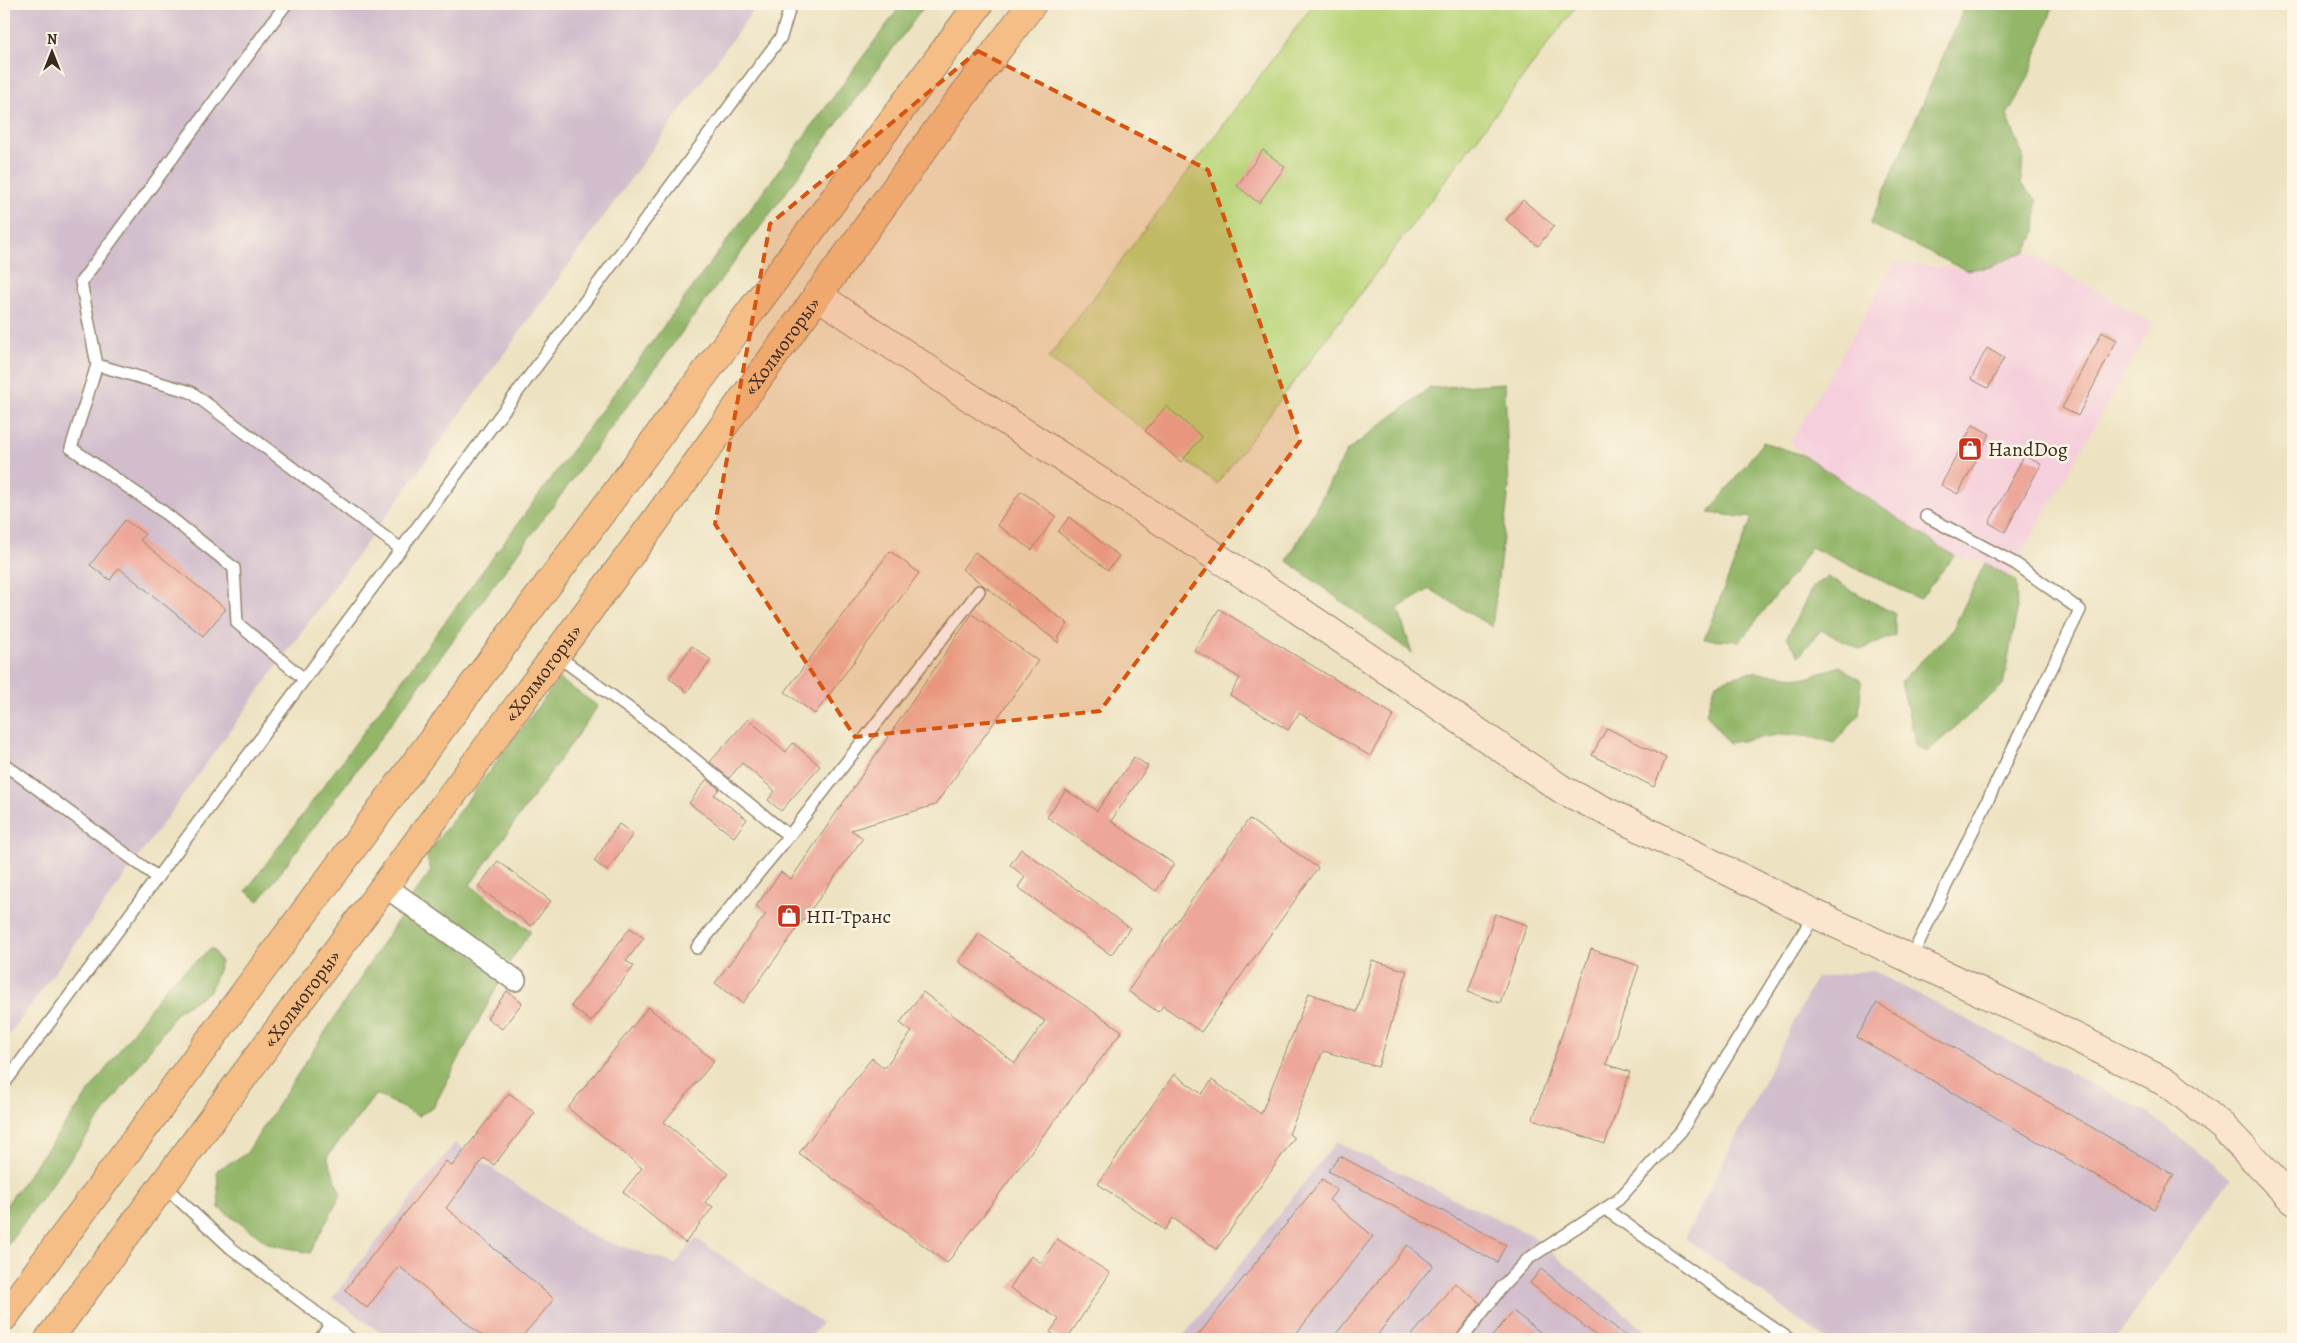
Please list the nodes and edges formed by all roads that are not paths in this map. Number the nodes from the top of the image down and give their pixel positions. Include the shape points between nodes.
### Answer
1 (286, 4) edge
2 (791, 4) edge
3 (978, 4) edge
4 (1032, 4) edge
5 (817, 295) junction
6 (97, 365) junction
7 (1926, 516) dead end
8 (401, 548) junction
9 (979, 591) dead end
10 (556, 655) junction
11 (304, 679) junction
12 (4, 764) edge
13 (789, 836) junction
14 (157, 877) junction
15 (385, 886) junction
16 (1815, 914) junction
17 (697, 948) dead end
18 (1911, 958) junction
19 (515, 980) dead end
20 (4, 1084) edge
21 (163, 1185) junction
22 (2293, 1200) edge
23 (1605, 1209) junction
24 (4, 1317) edge
25 (331, 1324) junction
26 (49, 1339) edge
27 (320, 1339) edge
28 (351, 1339) edge
29 (1462, 1339) edge
30 (1789, 1339) edge

1 - 6 lane via 81,282
2 - 8 lane via 780,37
3 - 24 highway
4 - 5 highway, «Холмогоры»
5 - 10 highway, «Холмогоры»
5 - 16 street via 1298,609 1563,790
6 - 8 lane via 191,392
6 - 11 lane via 71,448 161,510 234,568 237,623
7 - 18 lane via 2016,564 2080,610
8 - 11 lane
9 - 13 lane
10 - 13 lane via 660,731
10 - 15 highway, «Холмогоры»
11 - 14 lane
12 - 14 lane
13 - 17 lane
14 - 20 lane
15 - 19 street
15 - 21 highway, «Холмогоры»
16 - 18 street
16 - 23 lane via 1681,1131 1618,1200
18 - 22 street via 2171,1085 2222,1126
21 - 25 lane via 231,1248
21 - 26 highway, «Холмогоры»
23 - 29 lane via 1528,1259
23 - 30 lane
25 - 27 lane
25 - 28 lane

